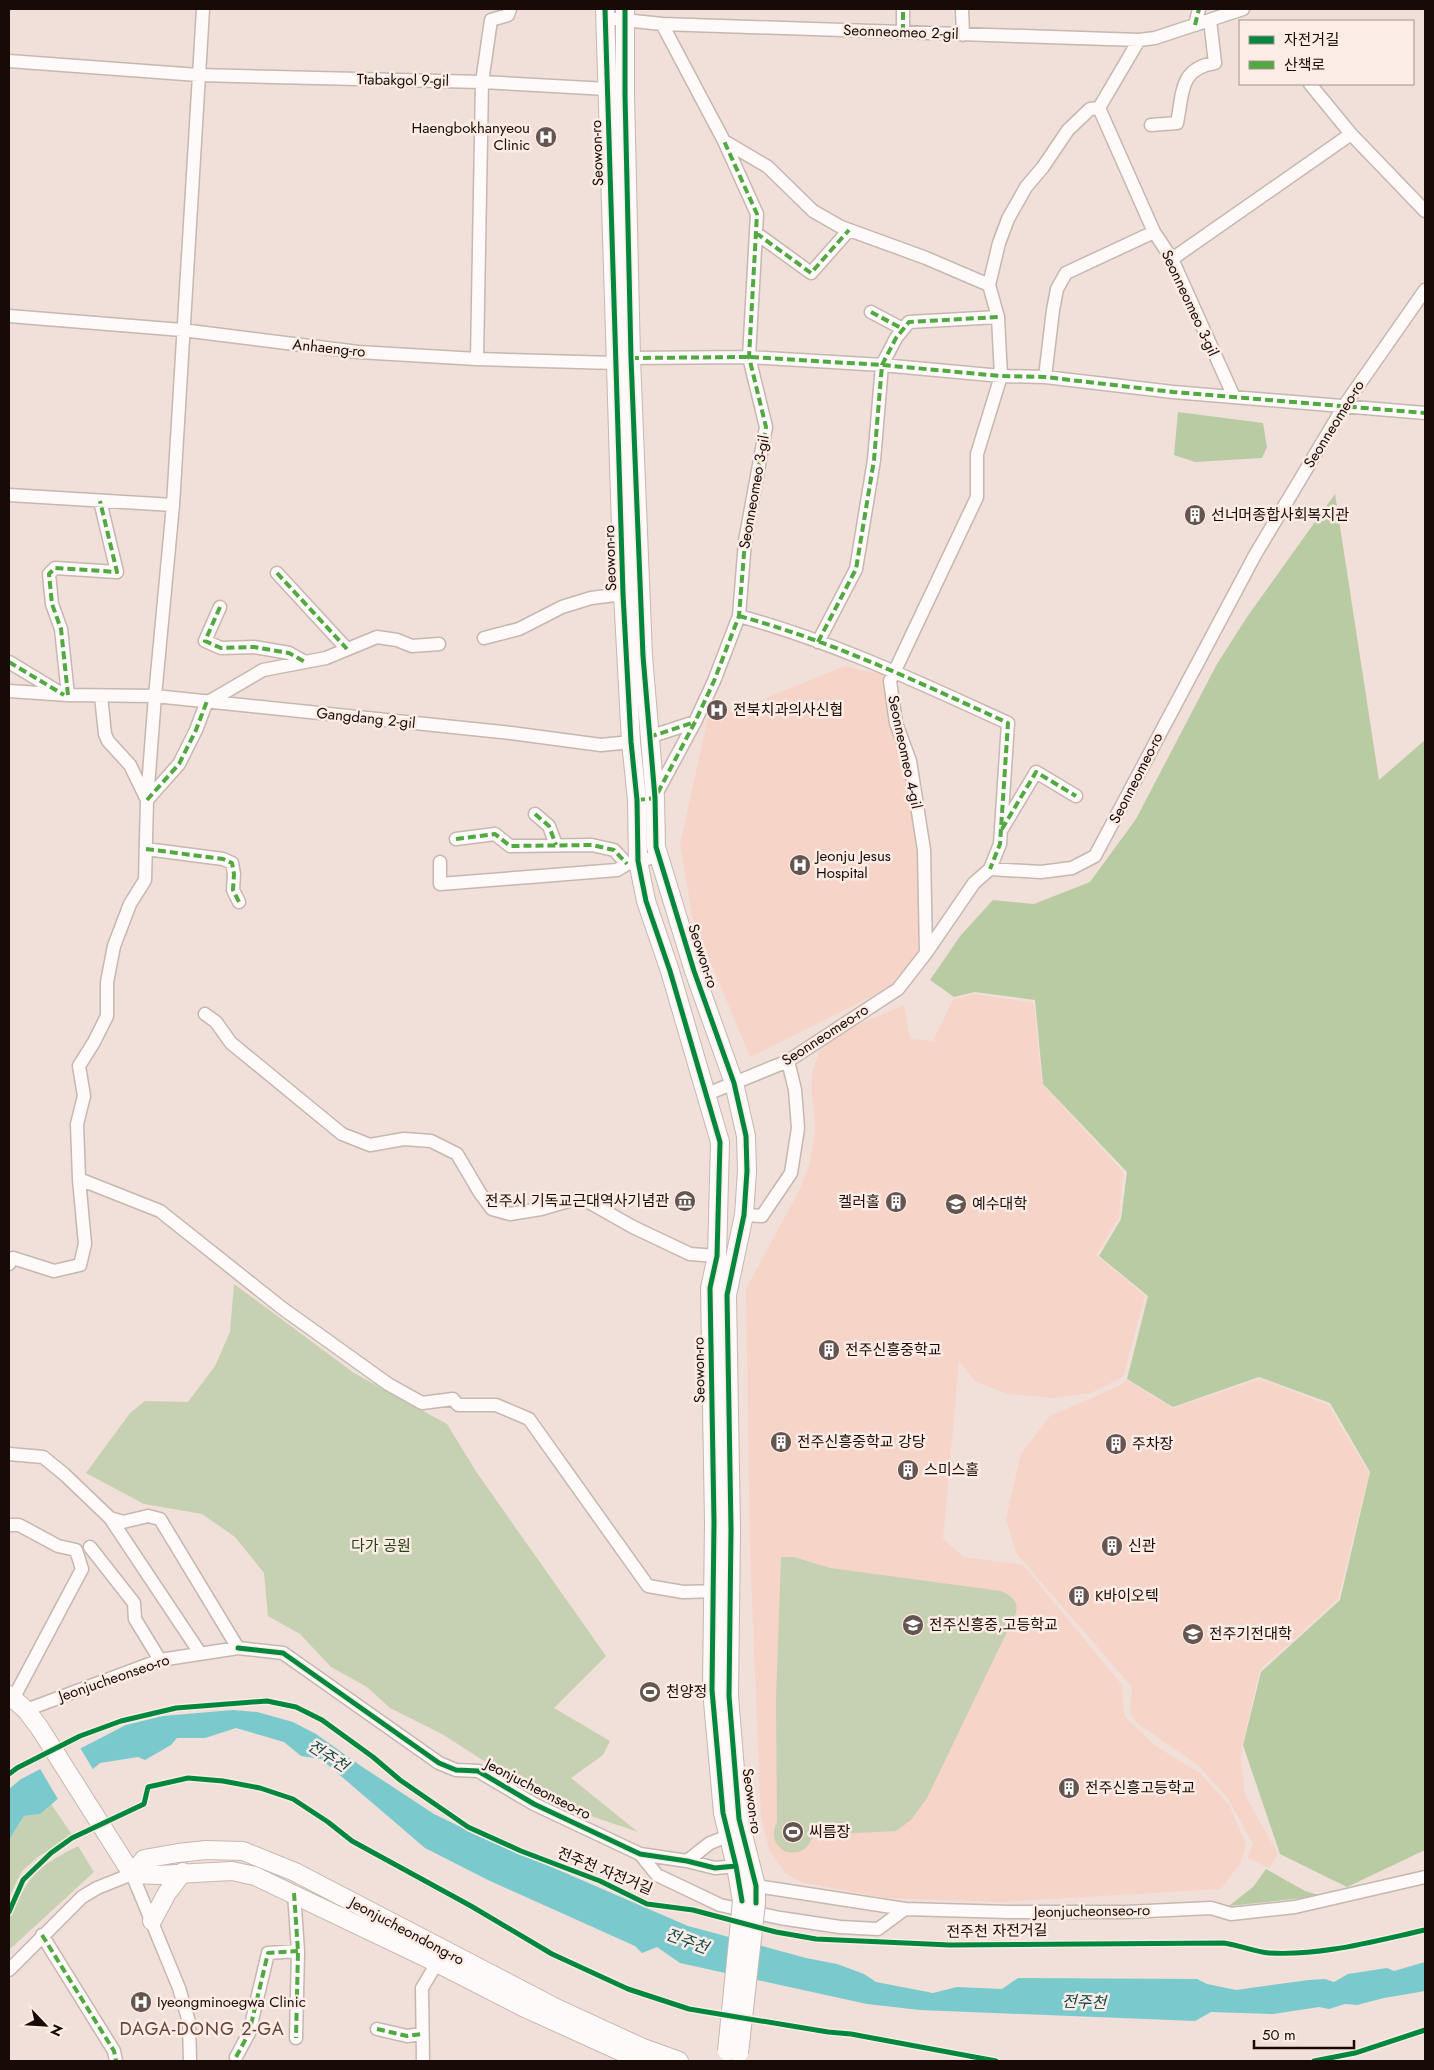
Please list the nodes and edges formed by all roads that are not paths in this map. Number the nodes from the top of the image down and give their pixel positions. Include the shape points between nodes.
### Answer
1 (203, 9) edge
2 (510, 9) edge
3 (903, 9) edge
4 (962, 9) edge
5 (1199, 9) edge
6 (1243, 9) edge
7 (605, 13) edge
8 (625, 14) edge
9 (1210, 20) junction
10 (662, 24) junction
11 (1195, 25) junction
12 (903, 32) junction
13 (963, 35) junction
14 (1139, 40) junction
15 (9, 62) edge
16 (198, 75) junction
17 (482, 82) junction
18 (1311, 85) edge
19 (607, 90) junction
20 (1099, 108) junction
21 (1151, 125) dead end
22 (1351, 134) junction
23 (724, 141) junction
24 (1425, 211) edge
25 (849, 230) junction
26 (1154, 232) junction
27 (756, 233) junction
28 (1172, 260) junction
29 (989, 285) junction
30 (1425, 290) edge
31 (871, 312) dead end
32 (9, 316) edge
33 (998, 318) junction
34 (904, 329) junction
35 (182, 330) junction
36 (749, 357) junction
37 (477, 359) junction
38 (623, 360) junction
39 (882, 365) junction
40 (1001, 376) junction
41 (1045, 377) junction
42 (1234, 397) junction
43 (1344, 406) junction
44 (1425, 413) edge
45 (9, 495) edge
46 (100, 501) junction
47 (173, 505) junction
48 (277, 572) dead end
49 (623, 594) junction
50 (220, 607) dead end
51 (739, 616) junction
52 (484, 638) dead end
53 (818, 642) junction
54 (440, 644) dead end
55 (347, 649) junction
56 (9, 662) edge
57 (304, 662) junction
58 (894, 671) junction
59 (9, 691) edge
60 (66, 695) junction
61 (101, 696) junction
62 (155, 696) junction
63 (208, 701) junction
64 (695, 722) junction
65 (649, 738) junction
66 (632, 742) junction
67 (1076, 796) dead end
68 (654, 798) junction
69 (147, 800) junction
70 (637, 800) junction
71 (535, 814) dead end
72 (1001, 830) junction
73 (456, 839) dead end
74 (556, 846) junction
75 (146, 850) junction
76 (659, 856) junction
77 (440, 862) dead end
78 (632, 862) junction
79 (990, 869) junction
80 (239, 902) dead end
81 (926, 953) junction
82 (205, 1014) dead end
83 (788, 1061) junction
84 (734, 1084) junction
85 (707, 1094) junction
86 (80, 1179) junction
87 (744, 1215) junction
88 (717, 1256) junction
89 (9, 1264) edge
90 (9, 1454) edge
91 (110, 1518) junction
92 (9, 1525) edge
93 (90, 1547) dead end
94 (722, 1591) junction
95 (238, 1648) junction
96 (200, 1653) junction
97 (160, 1660) junction
98 (14, 1702) edge
99 (728, 1836) junction
100 (640, 1854) junction
101 (687, 1861) junction
102 (736, 1866) junction
103 (183, 1872) junction
104 (132, 1874) junction
105 (1425, 1878) edge
106 (294, 1893) junction
107 (751, 1897) junction
108 (905, 1909) junction
109 (152, 1921) junction
110 (42, 1935) junction
111 (298, 1951) junction
112 (437, 1962) junction
113 (9, 1970) edge
114 (377, 2029) dead end
115 (422, 2034) junction
116 (296, 2038) dead end
117 (236, 2057) dead end
118 (733, 2057) edge
119 (632, 2060) edge
120 (116, 2061) edge
121 (190, 2061) edge
122 (423, 2061) edge
123 (679, 2061) edge

1 - 16 street
2 - 17 street via 508,15 491,20
3 - 12 street
4 - 13 street
5 - 11 street
6 - 9 street, Seonneomeo 2-gil
7 - 8 street, Seonneomeo 2-gil
7 - 19 street, Seowon-ro
8 - 10 street, Seonneomeo 2-gil
8 - 38 street, Seowon-ro
9 - 11 street, Seonneomeo 2-gil
9 - 21 street via 1215,63 1200,65 1186,77 1177,123
10 - 12 street, Seonneomeo 2-gil
10 - 23 street
11 - 14 street, Seonneomeo 2-gil
12 - 13 street, Seonneomeo 2-gil
13 - 14 street, Seonneomeo 2-gil
14 - 20 street
15 - 16 street, Ttabakgol 9-gil
16 - 17 street, Ttabakgol 9-gil
16 - 35 street
17 - 19 street, Ttabakgol 9-gil
17 - 37 street
18 - 22 street
19 - 38 street, Seowon-ro
20 - 26 street
20 - 29 street via 1090,109 1068,130 1026,187 1008,219
22 - 24 street
22 - 28 street
23 - 25 street via 768,167 813,211
23 - 27 street, Seonneomeo 3-gil via 757,214
25 - 27 street via 811,273
25 - 29 street
26 - 28 street, Seonneomeo 3-gil
26 - 41 street, Seonneomeo 3-gil via 1066,273 1057,289
27 - 36 street, Seonneomeo 3-gil
28 - 42 street, Seonneomeo 3-gil
29 - 33 street
30 - 43 street, Seonneomeo-ro
31 - 34 street
32 - 35 street, Anhaeng-ro
33 - 34 street via 909,322
33 - 40 street
34 - 39 street
35 - 37 street, Anhaeng-ro via 358,352
35 - 47 street
36 - 38 street
36 - 39 street
36 - 51 street, Seonneomeo 3-gil via 766,427 745,541
37 - 38 street, Anhaeng-ro
38 - 49 street, Seowon-ro
38 - 65 street, Seowon-ro
39 - 40 street
39 - 53 street via 874,460 856,569
40 - 41 street
40 - 58 street, Seonneomeo 4-gil via 977,454 978,497
41 - 42 street
42 - 43 street
43 - 44 street
43 - 79 street, Seonneomeo-ro via 1255,555 1094,856 1072,868 1042,872
45 - 46 street
46 - 47 street
46 - 60 street via 117,572 55,568 49,574 52,604 61,629
47 - 62 street
48 - 55 street
49 - 52 street via 590,598 562,607 519,629
49 - 66 street, Seowon-ro
50 - 57 street via 205,641 221,648 254,647 289,653
51 - 53 street, Seonneomeo 4-gil
51 - 64 street
53 - 58 street, Seonneomeo 4-gil
54 - 55 street via 412,646 377,637
55 - 57 street via 326,658
56 - 60 street
57 - 63 street via 264,670
58 - 72 street, Seonneomeo 4-gil via 1008,723
58 - 81 street, Seonneomeo 4-gil via 890,681 896,723 910,761 924,850
59 - 60 street, Gangdang 2-gil
60 - 61 street, Gangdang 2-gil
61 - 62 street, Gangdang 2-gil
61 - 69 street via 108,741 130,765
62 - 63 street, Gangdang 2-gil
62 - 69 street
63 - 66 street, Gangdang 2-gil via 601,745
63 - 69 street via 179,764
64 - 65 street
64 - 68 street
65 - 68 street, Seowon-ro
66 - 70 street, Seowon-ro
67 - 72 street via 1036,772
68 - 70 street
68 - 76 street, Seowon-ro
69 - 75 street
70 - 78 street, Seowon-ro
71 - 74 street via 549,826
72 - 79 street, Seonneomeo 4-gil via 1000,844
73 - 74 street via 495,834 510,846
74 - 78 street via 592,845 614,850
75 - 80 street via 223,858 232,863 232,890
75 - 86 street via 144,880 130,904 114,946 107,982 107,1016 79,1066 84,1096 77,1124
76 - 78 street
76 - 84 street, Seowon-ro via 694,971
77 - 78 street via 440,884 617,870
78 - 85 street, Seowon-ro via 670,971
79 - 81 street, Seonneomeo-ro via 974,883
81 - 83 street, Seonneomeo-ro via 898,988
82 - 88 street via 216,1022 231,1043 342,1134 370,1145 404,1139 431,1141 456,1154 492,1209 510,1214 572,1200 587,1201 690,1254
83 - 84 street, Seonneomeo-ro
83 - 87 street via 795,1090 798,1128 791,1173 762,1216
84 - 85 street, Seonneomeo-ro
84 - 87 street, Seowon-ro via 746,1136
85 - 88 street, Seowon-ro via 720,1142
86 - 89 street via 85,1244 80,1265 54,1272 13,1258
86 - 94 street via 160,1211 289,1313 388,1384 422,1403 453,1399 458,1405 496,1404 529,1419 648,1586 683,1592
87 - 94 street, Seowon-ro via 726,1295
88 - 94 street, Seowon-ro via 710,1288
90 - 91 street via 43,1457
91 - 95 street via 123,1522 148,1516 160,1519
91 - 96 street
92 - 98 street via 19,1525 58,1546 76,1550 82,1569
93 - 97 street via 134,1603 135,1619
94 - 99 street, Seowon-ro via 712,1690
94 - 107 street, Seowon-ro via 739,1820
95 - 96 street, Jeonjucheonseo-ro
95 - 100 street, Jeonjucheonseo-ro via 283,1653 439,1764 456,1770 478,1771 534,1804
96 - 97 street, Jeonjucheonseo-ro
97 - 98 street, Jeonjucheonseo-ro
98 - 104 street via 39,1727
99 - 101 street via 710,1843
99 - 102 street, Seowon-ro
100 - 101 street, Jeonjucheonseo-ro
100 - 108 street via 657,1875 720,1905 780,1918 878,1929
101 - 102 street, Jeonjucheonseo-ro via 715,1868
102 - 107 street, Seowon-ro
103 - 104 street, Jeonjucheondong-ro
103 - 106 street, Jeonjucheondong-ro via 232,1871 255,1876
103 - 109 street
104 - 109 street
104 - 110 street, Jeonjucheondong-ro via 82,1897
104 - 123 street, Jeonjucheondong-ro via 144,1859 206,1850 243,1851 295,1872 558,2010
105 - 108 street, Jeonjucheonseo-ro via 1295,1907 1231,1914 1211,1908 1126,1912
106 - 111 street
106 - 112 street, Jeonjucheondong-ro
107 - 108 street, Jeonjucheonseo-ro
107 - 118 street, bridge
109 - 121 street via 179,1988 188,2022
110 - 113 street, Jeonjucheondong-ro
110 - 120 street via 107,2039
111 - 116 street
111 - 117 street via 268,1953 249,2033
112 - 115 street, Jeonjucheondong-ro via 422,1988
112 - 119 street, Jeonjucheondong-ro
114 - 115 street via 407,2036
115 - 122 street, Jeonjucheondong-ro

